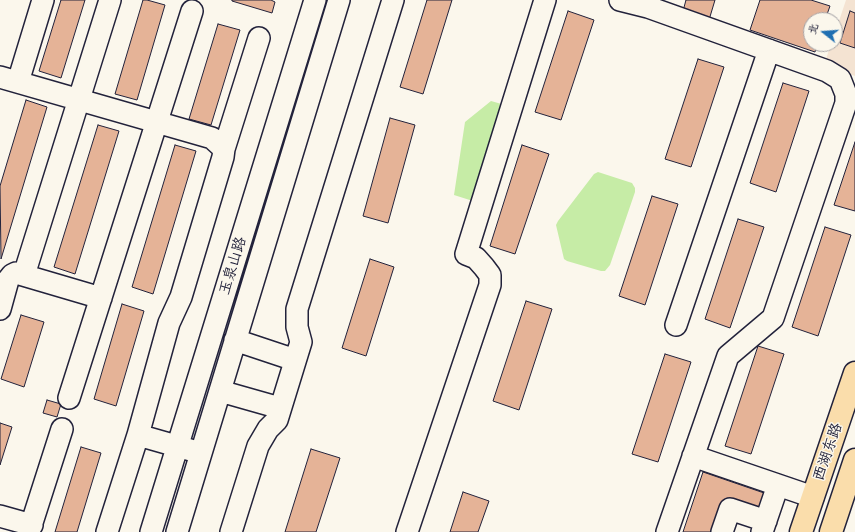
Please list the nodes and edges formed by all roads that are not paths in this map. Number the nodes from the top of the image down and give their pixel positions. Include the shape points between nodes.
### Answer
1 (43, 0) edge
2 (110, 0) edge
3 (315, 0) edge
4 (339, 0) edge
5 (393, 0) edge
6 (545, 0) edge
7 (630, 1) edge
8 (665, 6) edge
9 (192, 11) dead end
10 (259, 38) dead end
11 (769, 50) junction
12 (9, 79) edge
13 (78, 100) junction
14 (156, 122) junction
15 (224, 149) junction
16 (24, 275) junction
17 (101, 298) junction
18 (0, 309) edge
19 (676, 325) dead end
20 (236, 340) junction
21 (295, 360) junction
22 (855, 373) edge
23 (220, 391) junction
24 (69, 398) dead end
25 (280, 408) junction
26 (62, 429) dead end
27 (138, 435) junction
28 (178, 446) junction
29 (201, 453) junction
30 (693, 456) junction
31 (855, 460) edge
32 (778, 485) junction
33 (813, 497) junction
34 (0, 516) edge
35 (764, 527) edge
36 (30, 529) edge
37 (107, 532) edge
38 (151, 532) edge
39 (177, 532) edge
40 (231, 532) edge
41 (407, 532) edge
42 (667, 532) edge
43 (722, 532) edge
44 (801, 532) edge
45 (831, 532) edge

1 - 12 street
2 - 13 street
3 - 28 street, 玉泉山路
4 - 20 street, 玉泉山路
5 - 21 street via 297,309 297,327 301,342
6 - 41 street via 466,254 476,258 484,267 490,275 490,285
7 - 8 street
8 - 11 street
9 - 14 street
10 - 15 street
11 - 19 street
11 - 30 street via 834,74 843,85 846,103 773,318 728,356
12 - 13 street
13 - 14 street
13 - 16 street
14 - 15 street via 212,138
14 - 17 street
15 - 27 street via 181,297 169,323
16 - 17 street
16 - 18 street via 16,273 8,280
17 - 24 street
20 - 21 street
20 - 23 street, 玉泉山路
21 - 25 street
22 - 33 main road, 西湖东路
23 - 25 street
23 - 29 street, 玉泉山路
25 - 40 street via 277,420 258,446
26 - 36 street
27 - 28 street
27 - 37 street
28 - 29 street
28 - 38 street, 玉泉山路
29 - 39 street, 玉泉山路
30 - 32 street
30 - 42 street
31 - 45 main road, 西湖东路
32 - 33 street
32 - 35 street
33 - 44 main road, 西湖东路
34 - 36 street
35 - 43 street via 730,509

